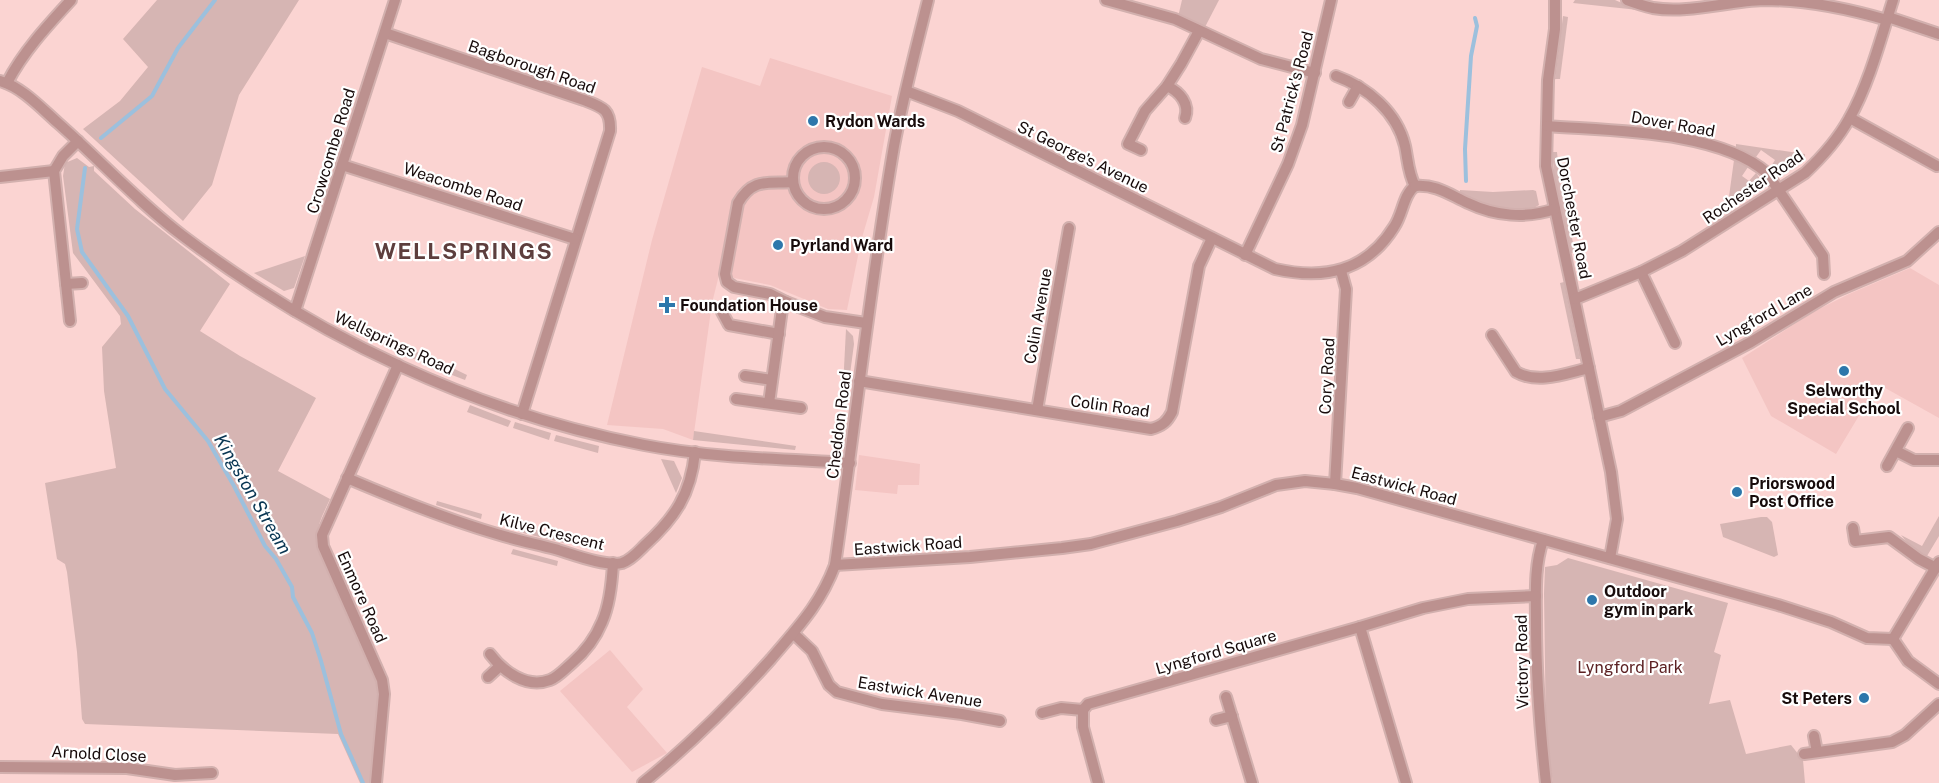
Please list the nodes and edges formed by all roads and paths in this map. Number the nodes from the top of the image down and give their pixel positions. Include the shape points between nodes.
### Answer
1 (71, 0) edge
2 (395, 0) edge
3 (928, 0) edge
4 (1331, 0) edge
5 (1555, 0) edge
6 (1627, 0) edge
7 (1893, 0) edge
8 (1110, 1) edge
9 (1887, 19) junction
10 (1198, 31) junction
11 (384, 33) junction
12 (1939, 34) edge
13 (1315, 73) junction
14 (1335, 76) dead end
15 (3, 82) edge
16 (1167, 86) junction
17 (1358, 86) junction
18 (906, 91) junction
19 (1349, 102) dead end
20 (1185, 118) dead end
21 (1850, 118) junction
22 (1547, 126) junction
23 (78, 141) junction
24 (1141, 150) dead end
25 (342, 165) junction
26 (1937, 166) dead end
27 (54, 171) junction
28 (0, 177) edge
29 (793, 182) junction
30 (1416, 186) junction
31 (1779, 189) junction
32 (1555, 209) junction
33 (1069, 228) dead end
34 (1939, 232) edge
35 (1212, 238) junction
36 (575, 239) junction
37 (1245, 255) junction
38 (1341, 271) junction
39 (1641, 272) junction
40 (1824, 274) dead end
41 (82, 283) dead end
42 (66, 284) junction
43 (1575, 298) junction
44 (786, 302) junction
45 (295, 311) junction
46 (722, 312) dead end
47 (70, 321) dead end
48 (866, 322) junction
49 (778, 334) junction
50 (1492, 335) dead end
51 (1676, 343) dead end
52 (398, 365) junction
53 (1589, 368) junction
54 (745, 376) dead end
55 (772, 381) junction
56 (859, 381) junction
57 (736, 399) dead end
58 (769, 403) junction
59 (801, 408) dead end
60 (1037, 410) junction
61 (522, 414) junction
62 (1599, 417) junction
63 (1908, 428) dead end
64 (1896, 451) junction
65 (695, 452) junction
66 (1939, 460) edge
67 (850, 463) junction
68 (1887, 466) dead end
69 (347, 478) junction
70 (1335, 484) junction
71 (1853, 528) dead end
72 (1543, 540) junction
73 (1610, 558) junction
74 (613, 563) junction
75 (835, 565) junction
76 (1937, 565) edge
77 (1536, 596) junction
78 (1360, 627) junction
79 (794, 634) junction
80 (1893, 639) junction
81 (490, 654) dead end
82 (500, 666) junction
83 (489, 677) dead end
84 (1939, 684) edge
85 (1226, 697) dead end
86 (1939, 704) edge
87 (1083, 710) junction
88 (1042, 713) dead end
89 (1232, 716) junction
90 (1216, 720) dead end
91 (1000, 721) dead end
92 (1814, 736) dead end
93 (1817, 752) junction
94 (1804, 754) dead end
95 (0, 767) edge
96 (212, 773) dead end
97 (197, 778) edge
98 (376, 783) edge
99 (644, 783) edge
100 (1098, 783) edge
101 (1252, 783) edge
102 (1406, 783) edge
103 (1546, 783) edge

1 - 15 street
2 - 11 street, Crowcombe Road
3 - 18 street, Cheddon Road
4 - 13 street, St Patrick's Road
5 - 22 street, Dorchester Road
6 - 9 street via 1675,10 1764,0 1816,3
7 - 9 street, Rochester Road
8 - 10 street via 1175,19
9 - 12 street
9 - 21 street, Rochester Road
10 - 13 street via 1261,59
10 - 16 street
11 - 25 street, Crowcombe Road
11 - 36 street, Bagborough Road via 603,108 610,131
13 - 37 street, St Patrick's Road via 1288,164
14 - 17 street
15 - 23 street, Wellsprings Road via 25,95
16 - 20 street via 1185,102
16 - 24 street via 1145,111 1128,144
17 - 19 street
17 - 30 street via 1390,116 1404,144
18 - 35 street, St George's Avenue via 958,111
18 - 48 street, Cheddon Road
21 - 26 street
21 - 31 street, Rochester Road via 1805,173
22 - 31 street, Dover Road via 1628,131 1708,144 1757,164
22 - 32 street, Dorchester Road via 1546,166
23 - 27 street
23 - 45 street, Wellsprings Road via 180,234
25 - 36 street, Weacombe Road
25 - 45 street, Crowcombe Road
27 - 28 street
27 - 42 street
29 - 29 street via 798,161 815,148 836,149 852,163 855,173 852,193 838,206 828,209 809,206
29 - 44 street via 760,183 744,193 738,203 725,274 729,285 770,294
30 - 32 street via 1438,188 1494,212 1525,216
30 - 38 street via 1406,196 1394,228 1382,243
31 - 39 street, Rochester Road via 1682,251
31 - 40 street, Dover Road via 1823,256
32 - 43 street, Dorchester Road
33 - 60 street, Colin Avenue
34 - 62 street, Lyngford Lane via 1907,261 1834,292 1751,342 1621,411
35 - 37 street, St George's Avenue
35 - 60 street, Colin Road via 1198,266 1168,421 1151,429
36 - 61 street, Bagborough Road
37 - 38 street, St George's Avenue via 1293,274
38 - 70 street, Cory Road via 1346,289
39 - 43 street, Rochester Road
39 - 51 street
41 - 42 street
42 - 47 street
43 - 53 street, Dorchester Road
44 - 48 street via 825,317
44 - 49 street
45 - 52 street, Wellsprings Road
46 - 49 street via 729,325
48 - 56 street, Cheddon Road
49 - 55 street
50 - 53 street via 1520,375 1549,377
52 - 61 street, Wellsprings Road
52 - 69 street, Enmore Road
53 - 62 street, Dorchester Road
54 - 55 street
55 - 58 street
56 - 60 street, Colin Road
56 - 67 street, Cheddon Road
57 - 58 street
58 - 59 street
61 - 65 street, Wellsprings Road via 645,446
62 - 73 street, Dorchester Road via 1617,519
63 - 64 street
64 - 66 street via 1914,460
64 - 68 street
65 - 67 street, Wellsprings Road
65 - 74 street, Kilve Crescent via 692,474 676,513 633,556
67 - 75 street, Cheddon Road
69 - 74 street, Kilve Crescent via 496,534
69 - 98 street, Enmore Road via 324,527 322,546 382,680
70 - 72 street, Eastwick Road
70 - 75 street, Eastwick Road via 1305,481 1276,485 1177,522 1091,544 1015,554
71 - 76 street via 1855,541 1889,537 1919,559
72 - 73 street, Eastwick Road
72 - 77 street, Victory Road via 1536,565
73 - 80 street, Eastwick Road via 1798,610 1867,638
74 - 82 street via 603,620 585,652 550,680 519,679
75 - 79 street, Cheddon Road via 820,600
76 - 80 street
77 - 78 street, Lyngford Square via 1468,599
77 - 103 street, Victory Road via 1537,702
78 - 87 street, Lyngford Square via 1088,704
78 - 102 street
79 - 91 street, Eastwick Avenue via 812,651 828,685 837,692 882,704
79 - 99 street, Cheddon Road via 702,732
80 - 84 street via 1908,661
81 - 82 street
82 - 83 street
85 - 89 street
86 - 93 street via 1892,742
87 - 88 street, Lyngford Square via 1061,708
87 - 100 street via 1083,727
89 - 90 street
89 - 101 street
92 - 93 street
93 - 94 street
95 - 97 street, Arnold Close via 127,768
96 - 97 street, Arnold Close

